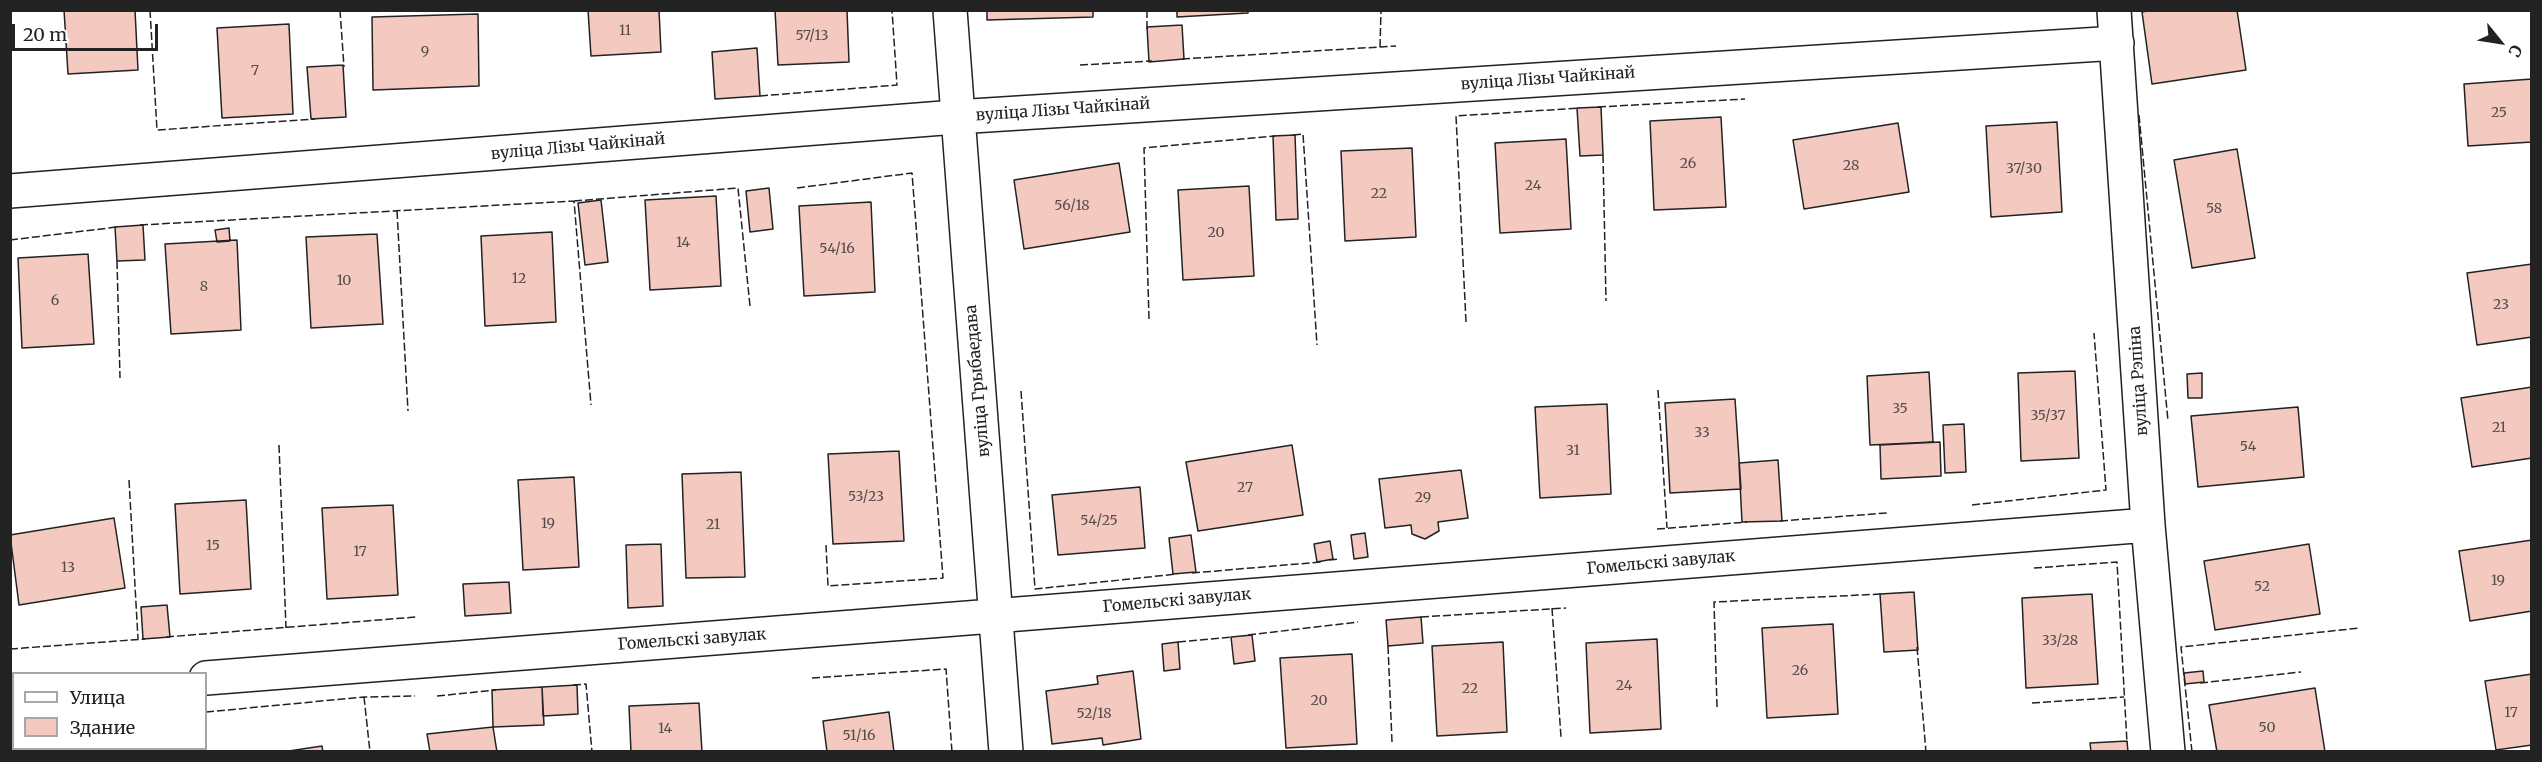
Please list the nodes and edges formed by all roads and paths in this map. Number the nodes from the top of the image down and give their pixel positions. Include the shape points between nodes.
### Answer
1 (950, 10) edge
2 (2114, 10) edge
3 (2117, 43) junction
4 (956, 117) junction
5 (10, 191) edge
6 (2148, 525) junction
7 (997, 616) junction
8 (207, 678) edge
9 (1006, 752) edge
10 (2168, 752) edge

1 - 4 street, вуліца Грыбаедава
2 - 3 street, вуліца Рэпіна
3 - 4 street, вуліца Лізы Чайкінай
3 - 6 street, вуліца Рэпіна
4 - 5 street, вуліца Лізы Чайкінай
4 - 7 street, вуліца Грыбаедава
6 - 7 street, Гомельскі завулак
6 - 10 street, вуліца Рэпіна
7 - 8 street, Гомельскі завулак
7 - 9 street, вуліца Грыбаедава

